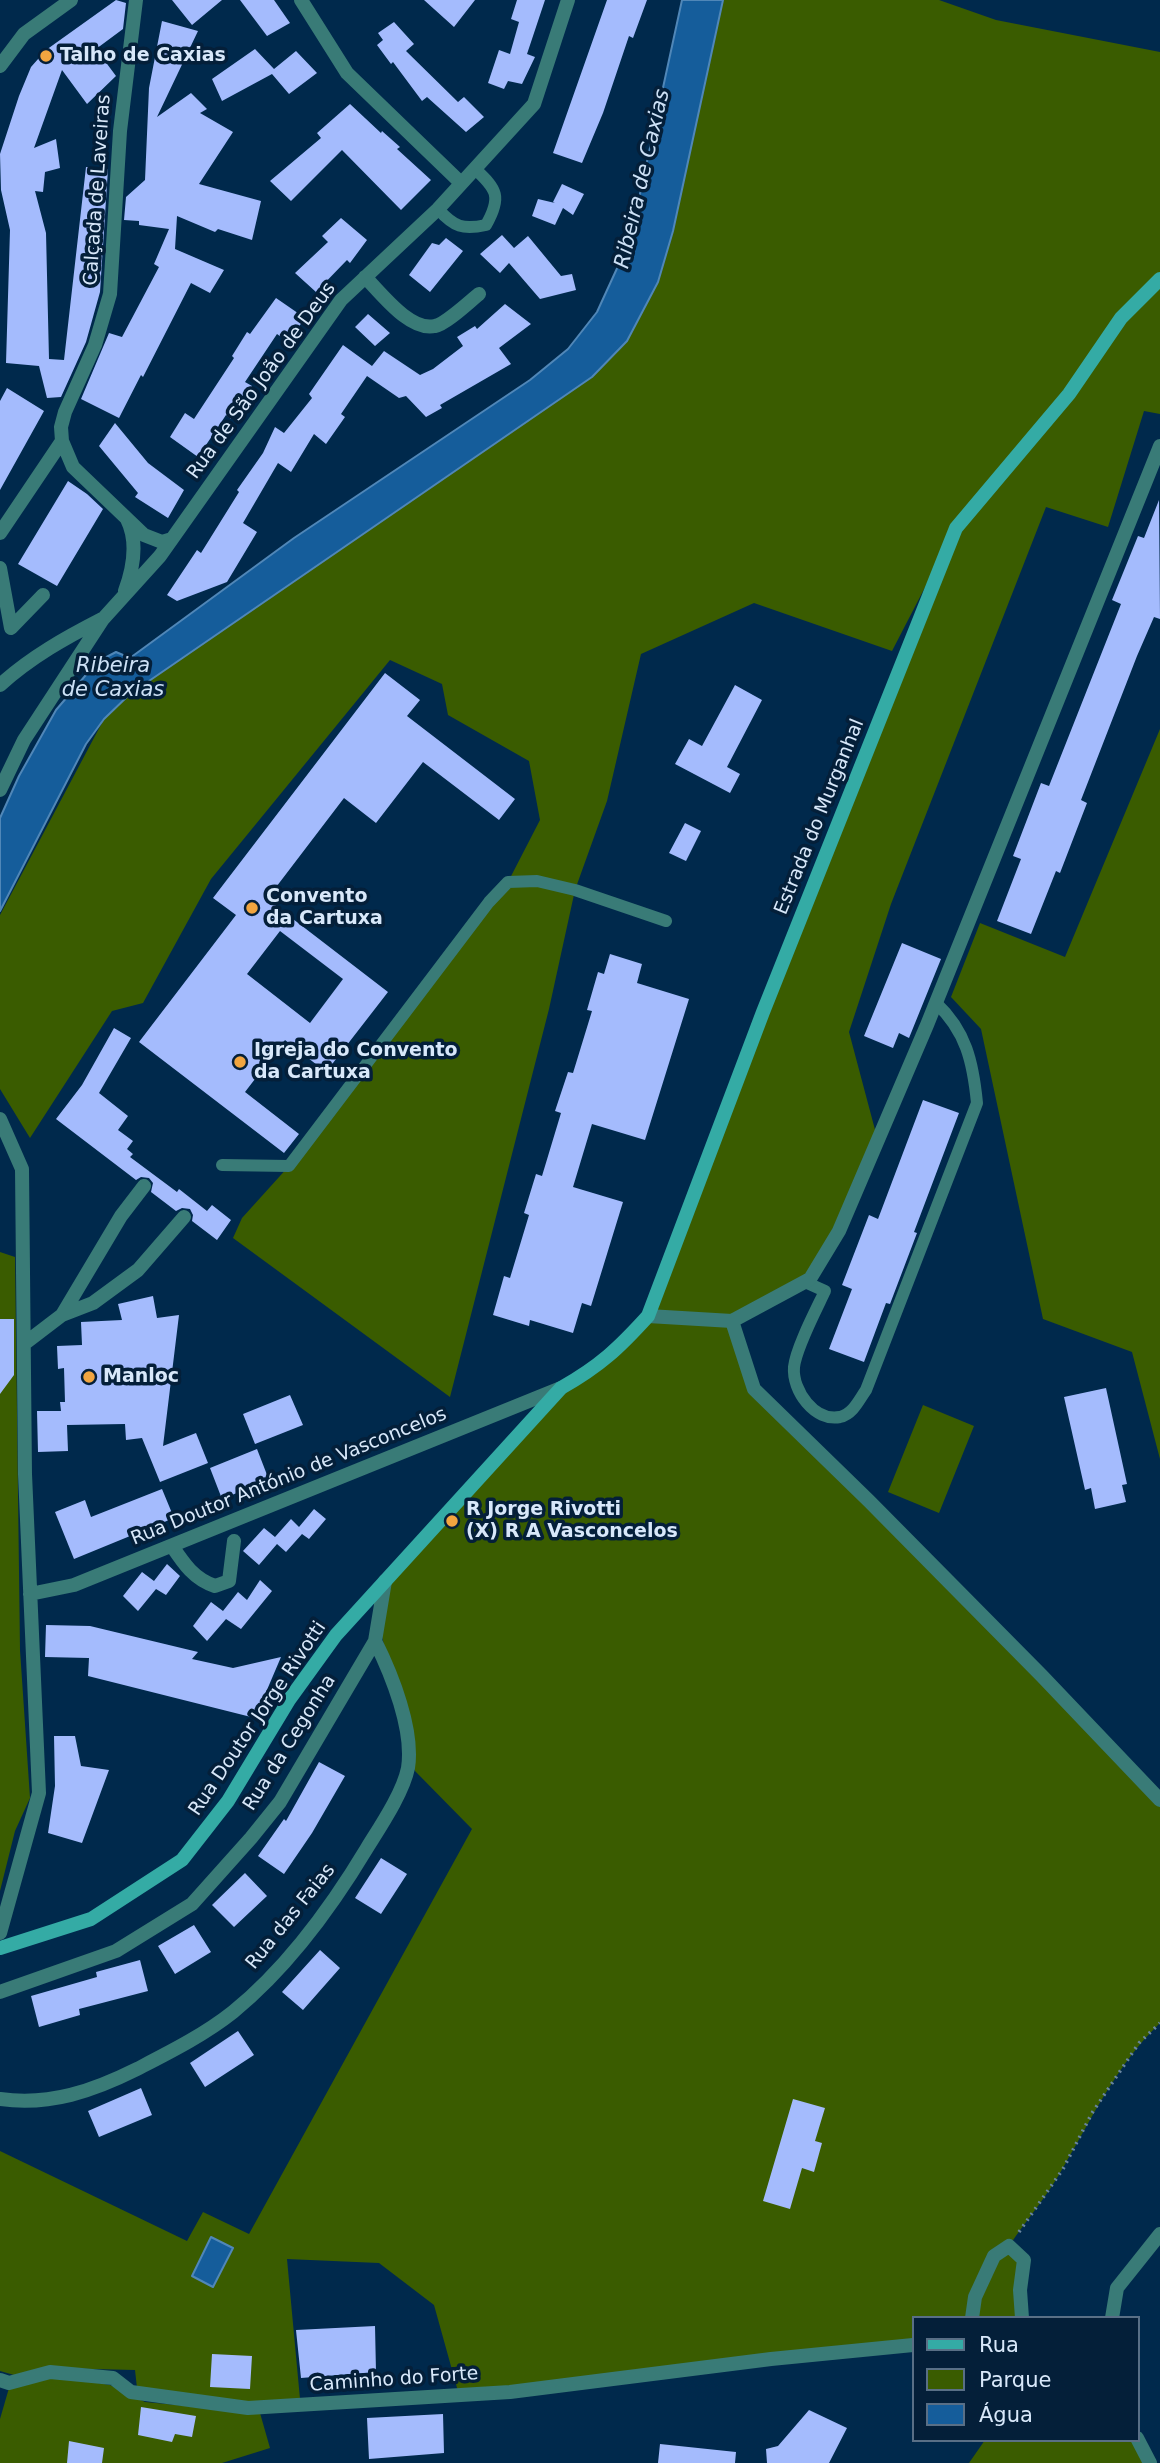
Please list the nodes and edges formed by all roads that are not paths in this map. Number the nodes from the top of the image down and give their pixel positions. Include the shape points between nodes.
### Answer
1 (71, 0) edge
2 (136, 0) edge
3 (302, 0) edge
4 (568, 0) edge
5 (0, 66) edge
6 (475, 169) junction
7 (461, 183) junction
8 (438, 209) junction
9 (366, 277) junction
10 (1160, 279) edge
11 (479, 294) dead end
12 (62, 441) junction
13 (1160, 446) edge
14 (127, 518) junction
15 (0, 533) edge
16 (172, 539) junction
17 (0, 568) edge
18 (43, 594) dead end
19 (122, 599) junction
20 (103, 619) junction
21 (57, 643) junction
22 (74, 664) junction
23 (0, 685) edge
24 (0, 790) edge
25 (666, 921) dead end
26 (936, 1003) junction
27 (0, 1119) edge
28 (222, 1165) dead end
29 (144, 1186) dead end
30 (184, 1217) dead end
31 (805, 1282) junction
32 (62, 1315) junction
33 (648, 1316) junction
34 (732, 1321) junction
35 (24, 1344) junction
36 (561, 1388) junction
37 (234, 1541) dead end
38 (172, 1546) junction
39 (386, 1581) junction
40 (30, 1594) junction
41 (375, 1642) junction
42 (1160, 1800) edge
43 (0, 1933) edge
44 (0, 1948) edge
45 (0, 1992) edge
46 (0, 2099) edge
47 (1160, 2234) edge
48 (972, 2316) edge
49 (1022, 2316) edge
50 (1112, 2316) edge
51 (912, 2345) edge
52 (0, 2380) edge
53 (1139, 2442) edge
54 (1150, 2463) edge

1 - 5 street via 24,34
2 - 12 street, Calçada de Laveiras via 120,131 110,294 95,345 65,412
3 - 7 street via 347,73
4 - 6 street, Rua de São João de Deus via 534,104
6 - 7 street, Rua de São João de Deus
6 - 8 lane via 496,194 486,225 459,226
7 - 8 street, Rua de São João de Deus
8 - 9 street, Rua de São João de Deus
9 - 11 street via 411,323 424,327 436,326
9 - 16 street, Rua de São João de Deus via 341,300
10 - 33 street, Estrada do Murganhal via 1121,318 1069,394 956,528 763,1012
12 - 14 street via 73,467
12 - 15 street
13 - 26 street
14 - 16 street via 154,540
14 - 19 street via 133,531 131,570
16 - 19 street, Rua de São João de Deus
17 - 18 street via 11,628
19 - 20 street, Rua de São João de Deus
20 - 21 street, Rua de São João de Deus
20 - 22 street, Rua de São João de Deus
21 - 22 street via 74,648
21 - 23 street, Rua de São João de Deus
22 - 24 street, Rua de São João de Deus via 24,740
25 - 28 lane via 575,890 537,881 509,881 289,1166
26 - 31 street via 839,1231
26 - 31 lane via 958,1026 974,1074 976,1103 866,1390 852,1411 840,1417 821,1416 807,1405 799,1388 794,1368 825,1291
27 - 35 street via 22,1169
29 - 32 street
30 - 32 street via 138,1270 93,1303
31 - 34 street
32 - 35 street
33 - 34 street
33 - 36 street, Estrada do Murganhal via 592,1371
34 - 42 street via 754,1389
35 - 40 street
36 - 38 street, Rua Doutor António de Vasconcelos
36 - 39 street, Rua Doutor Jorge Rivotti
37 - 38 street via 229,1581 215,1586 186,1568
38 - 40 street, Rua Doutor António de Vasconcelos via 74,1585
39 - 41 street, Rua da Cegonha
39 - 44 street, Rua Doutor Jorge Rivotti via 336,1635 289,1700 228,1801 182,1860 91,1919
40 - 43 street via 39,1793
41 - 45 street, Rua da Cegonha via 280,1802 192,1904 116,1951
41 - 46 street, Rua das Faias via 388,1668 408,1737 408,1769 354,1870 301,1942 233,2012 154,2060 107,2084 64,2098
47 - 50 street via 1117,2288
48 - 49 street via 975,2297 994,2256 1009,2246 1024,2260
51 - 52 street, Caminho do Forte via 510,2392 248,2407 131,2392 113,2378 50,2372 9,2383
53 - 54 street

